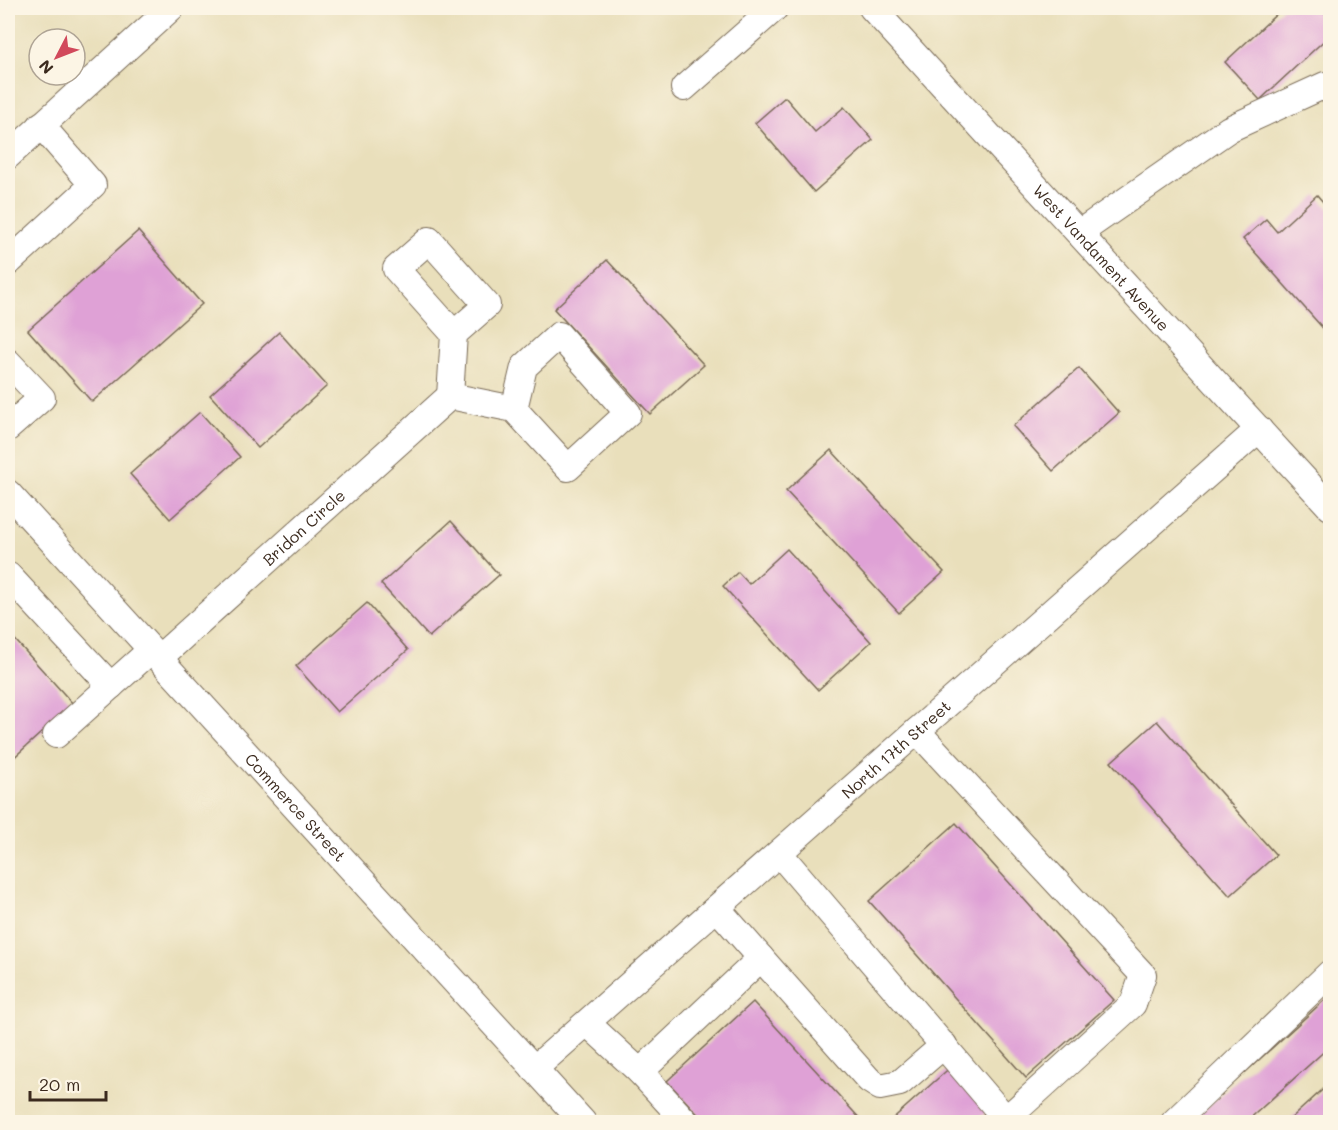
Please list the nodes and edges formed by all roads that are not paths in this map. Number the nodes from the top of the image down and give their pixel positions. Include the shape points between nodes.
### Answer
1 (171, 8) edge
2 (775, 8) edge
3 (872, 8) edge
4 (684, 88) dead end
5 (1330, 91) edge
6 (41, 125) junction
7 (8, 156) edge
8 (1079, 233) junction
9 (8, 263) edge
10 (454, 334) dead end
11 (8, 362) edge
12 (450, 396) junction
13 (514, 408) junction
14 (8, 428) edge
15 (1259, 429) junction
16 (9, 497) edge
17 (1330, 507) edge
18 (8, 578) edge
19 (155, 654) junction
20 (111, 686) junction
21 (917, 731) junction
22 (56, 735) dead end
23 (779, 853) junction
24 (717, 908) junction
25 (761, 958) junction
26 (1330, 974) edge
27 (587, 1023) junction
28 (944, 1045) junction
29 (534, 1069) junction
30 (640, 1072) junction
31 (682, 1121) edge
32 (1005, 1121) edge
33 (583, 1122) edge
34 (1174, 1122) edge

1 - 6 street
2 - 4 street
3 - 8 street, West Vandament Avenue
5 - 8 street via 1325,85 1229,129
6 - 7 street
6 - 9 street via 93,185
8 - 15 street, West Vandament Avenue
10 - 12 street
11 - 14 street via 42,398
12 - 13 street
12 - 19 street, Bridon Circle
13 - 13 street via 568,468 628,413 559,335 524,367
15 - 17 street, West Vandament Avenue
15 - 21 street, North 17th Street
16 - 19 street, Commerce Street
18 - 20 street
19 - 20 street, Bridon Circle
19 - 29 street, Commerce Street
20 - 22 street, Bridon Circle
21 - 23 street, North 17th Street
21 - 32 street via 1143,975 1133,1004
23 - 24 street, North 17th Street
23 - 28 street
24 - 25 street
24 - 27 street, North 17th Street
25 - 28 street via 879,1087 900,1083
25 - 30 street
26 - 34 street
27 - 29 street, North 17th Street
27 - 30 street
28 - 32 street
29 - 33 street, Commerce Street
30 - 31 street

